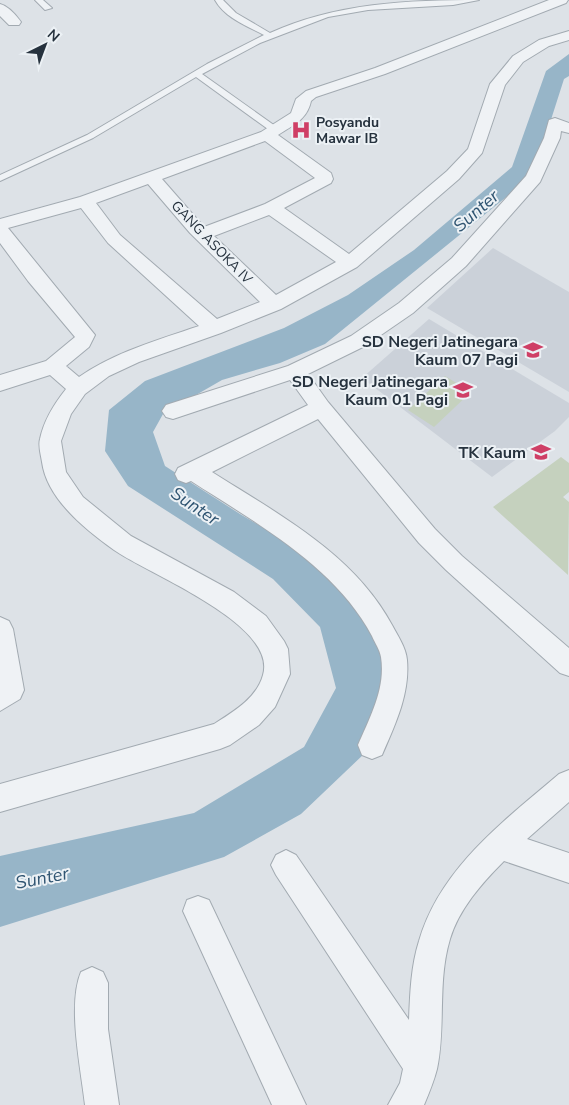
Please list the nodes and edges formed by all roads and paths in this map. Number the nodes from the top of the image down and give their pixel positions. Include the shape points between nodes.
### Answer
1 (38, 0) edge
2 (219, 0) edge
3 (475, 0) edge
4 (561, 0) edge
5 (0, 8) edge
6 (48, 8) dead end
7 (14, 22) dead end
8 (269, 35) junction
9 (569, 35) edge
10 (197, 74) junction
11 (569, 128) edge
12 (271, 133) junction
13 (0, 178) edge
14 (152, 178) junction
15 (86, 201) junction
16 (271, 208) junction
17 (0, 225) edge
18 (0, 230) edge
19 (202, 234) junction
20 (350, 263) junction
21 (274, 304) junction
22 (214, 328) junction
23 (53, 366) junction
24 (296, 372) junction
25 (0, 383) edge
26 (78, 388) junction
27 (320, 408) junction
28 (173, 411) dead end
29 (0, 629) edge
30 (569, 664) edge
31 (0, 698) edge
32 (372, 745) dead end
33 (569, 784) edge
34 (0, 798) edge
35 (499, 845) junction
36 (286, 865) dead end
37 (569, 868) edge
38 (198, 911) dead end
39 (92, 983) dead end
40 (421, 1067) junction
41 (102, 1105) edge
42 (289, 1105) edge
43 (405, 1105) edge

1 - 6 lane
2 - 8 lane via 227,11
3 - 8 lane via 359,9 308,20
4 - 12 street via 380,71 311,94 304,99 302,111 297,116
5 - 7 street
8 - 10 lane
9 - 20 street via 544,44 518,59 498,84 476,150 453,175
10 - 12 lane
10 - 13 lane via 117,122
11 - 24 street via 555,123 552,138 534,178 459,262 406,308 358,341
12 - 14 street
12 - 16 street via 325,176 323,181
14 - 15 street
14 - 19 street, GANG ASOKA IV
15 - 17 street
15 - 22 street via 114,239
16 - 19 street
16 - 20 street
18 - 23 street via 85,335 82,342
19 - 21 street, GANG ASOKA IV
20 - 21 street
21 - 22 street
22 - 26 street via 132,357 102,371
23 - 25 street
23 - 26 street
24 - 27 street
24 - 28 street
26 - 34 street via 61,411 50,441 55,474 75,504 123,543 225,600 257,624 275,649 277,674 266,698 250,716 220,736
27 - 30 street via 427,536
27 - 32 street via 190,473 293,537 341,576 380,622 394,656 393,691
29 - 31 street via 11,685 11,690
33 - 35 street
35 - 37 street
35 - 40 street via 466,880 449,907 435,940 426,989
36 - 40 street
38 - 42 street
39 - 41 street via 92,1029
40 - 43 street

